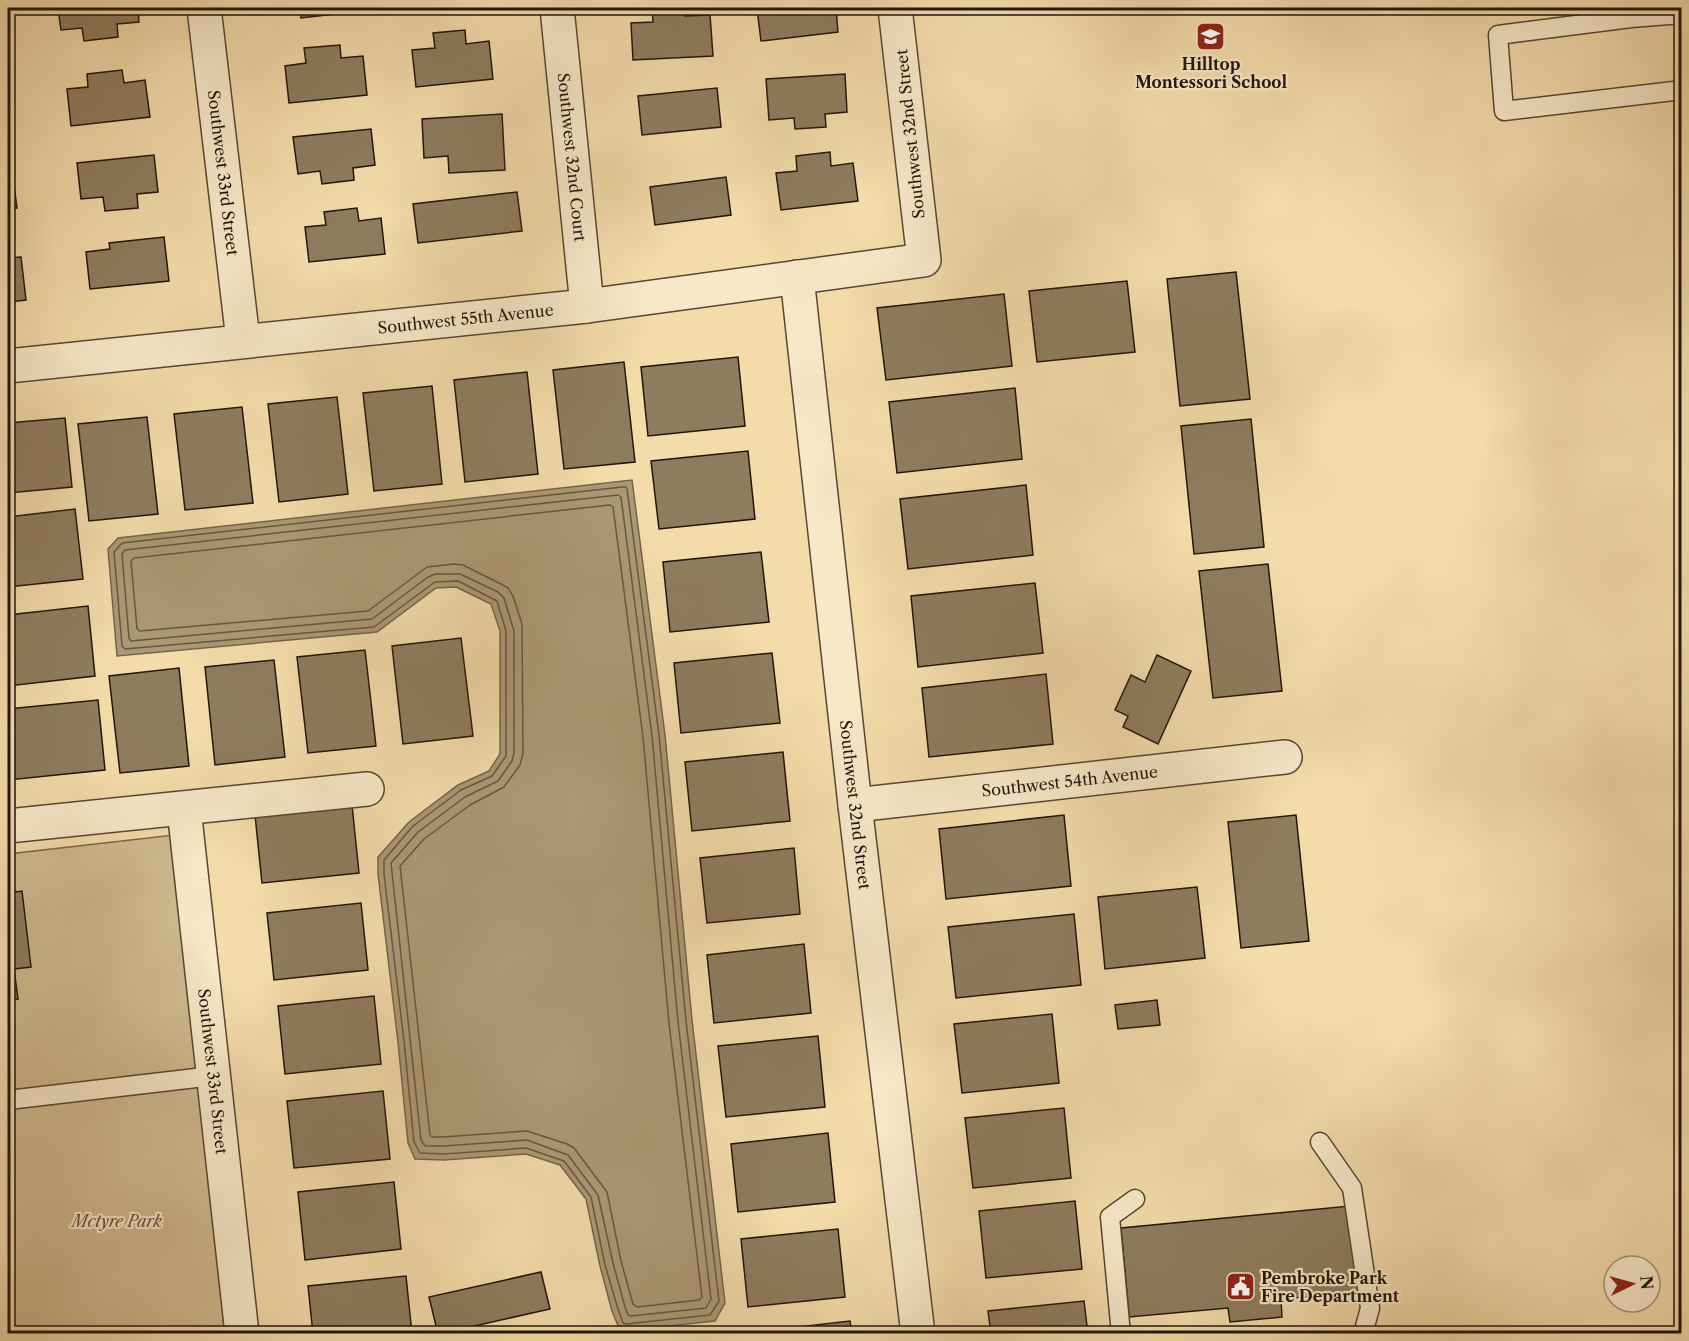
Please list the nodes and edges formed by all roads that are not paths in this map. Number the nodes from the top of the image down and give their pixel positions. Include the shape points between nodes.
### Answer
1 (204, 8) edge
2 (557, 8) edge
3 (895, 8) edge
4 (1631, 13) edge
5 (1682, 14) edge
6 (1682, 90) edge
7 (924, 260) joint
8 (797, 277) junction
9 (587, 306) junction
10 (243, 340) junction
11 (8, 366) edge
12 (1285, 757) dead end
13 (367, 789) dead end
14 (855, 806) junction
15 (184, 809) junction
16 (8, 826) edge
17 (213, 1076) junction
18 (8, 1100) edge
19 (1320, 1142) dead end
20 (1135, 1199) dead end
21 (242, 1334) edge
22 (918, 1334) edge
23 (1121, 1334) edge
24 (1363, 1334) edge

1 - 10 street, Southwest 33rd Street
2 - 9 street, Southwest 32nd Court
3 - 7 street, Southwest 32nd Street
4 - 5 lane
4 - 6 lane via 1498,35 1504,111
7 - 8 street, Southwest 55th Avenue
8 - 9 street, Southwest 55th Avenue
8 - 14 street, Southwest 32nd Street
9 - 10 street, Southwest 55th Avenue
10 - 11 street, Southwest 55th Avenue
12 - 14 street, Southwest 54th Avenue
13 - 15 street
14 - 22 street, Southwest 32nd Street
15 - 16 street
15 - 17 street, Southwest 33rd Street
17 - 18 lane
17 - 21 street, Southwest 33rd Street
19 - 24 lane via 1352,1188 1370,1308
20 - 23 lane via 1110,1217

